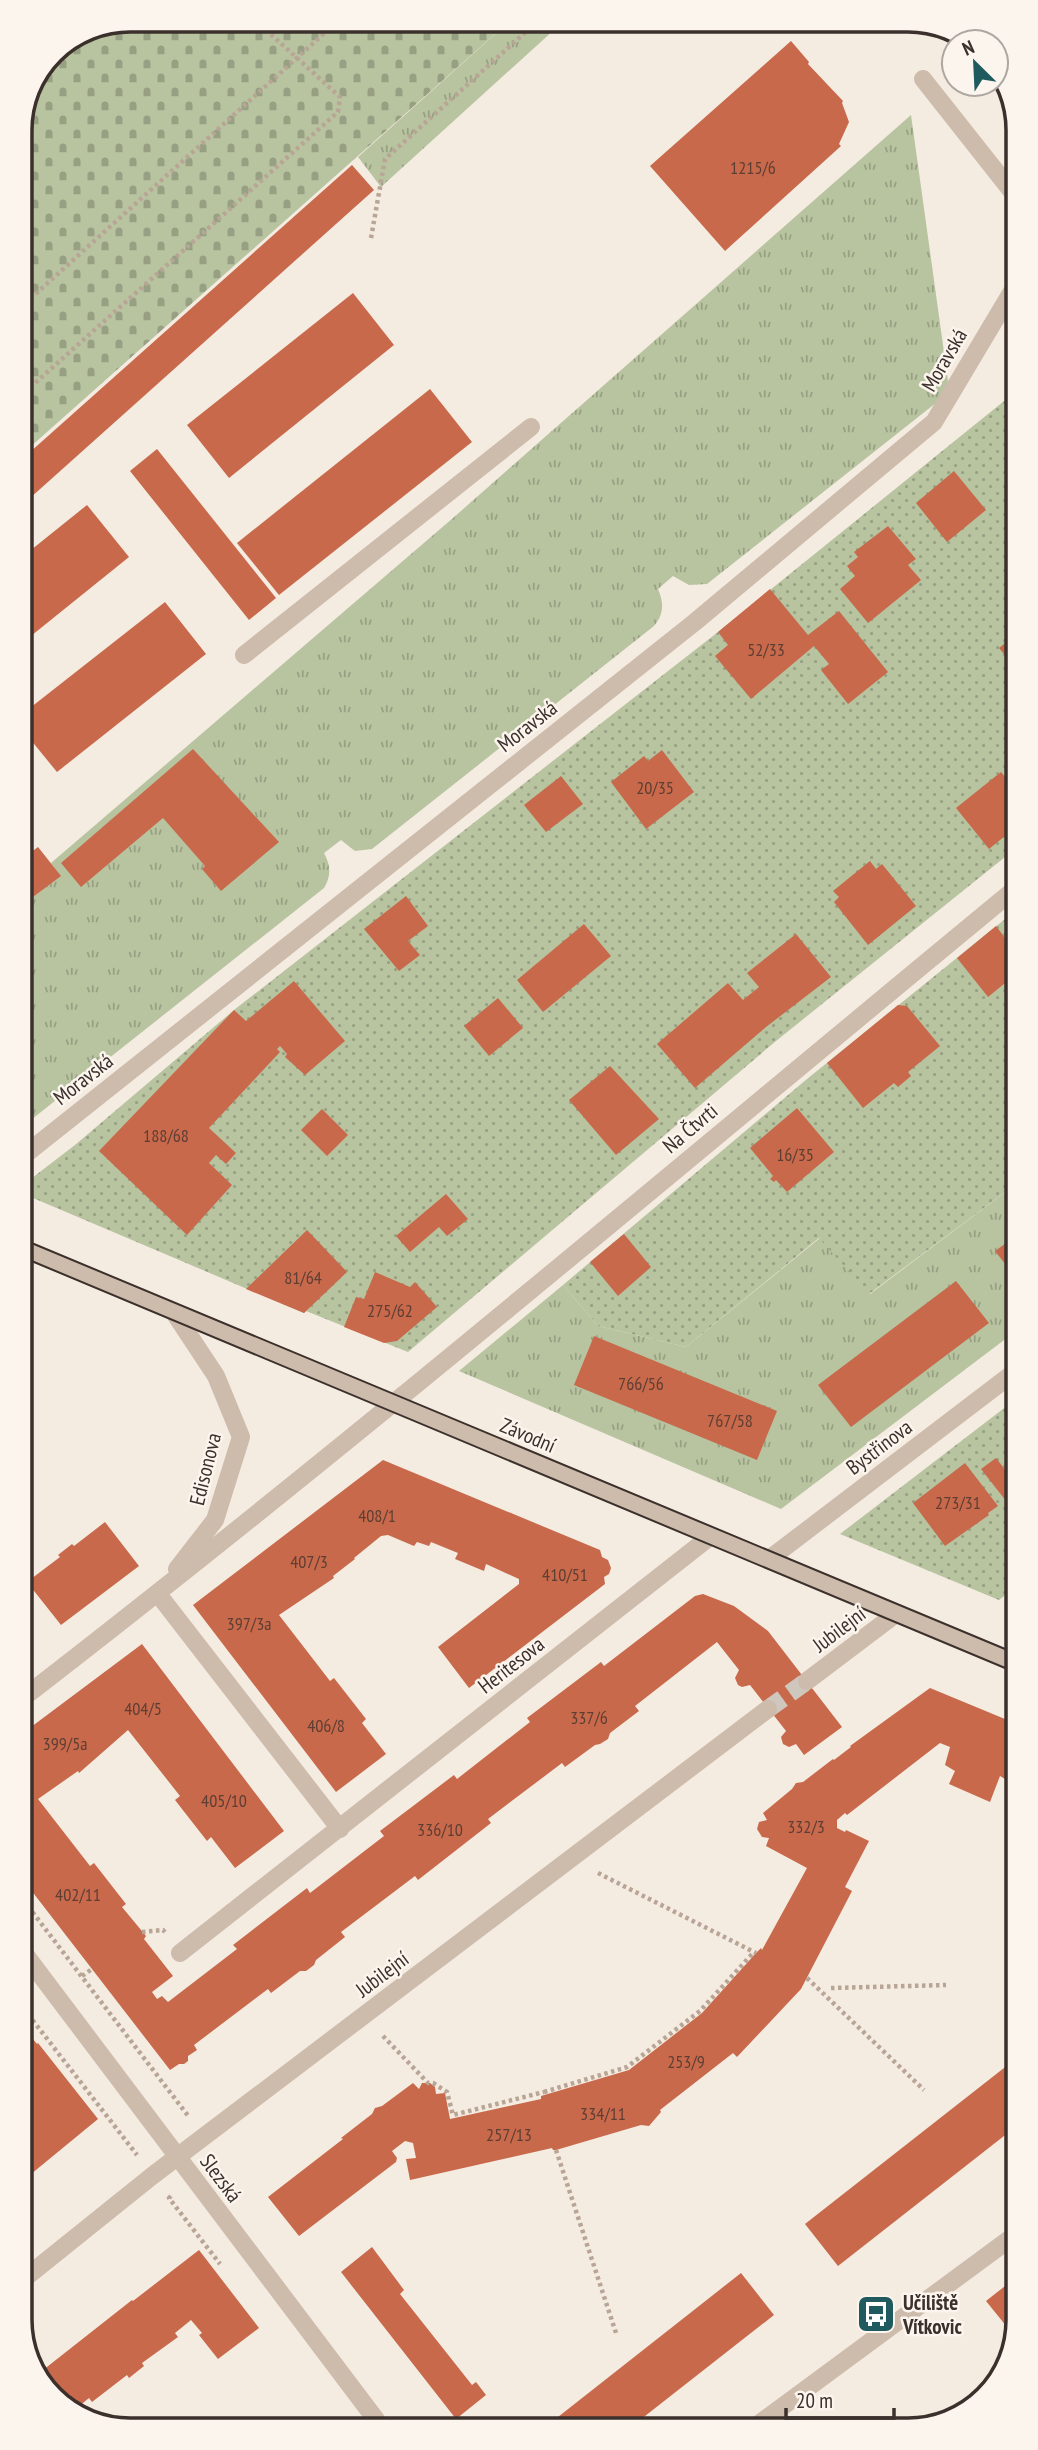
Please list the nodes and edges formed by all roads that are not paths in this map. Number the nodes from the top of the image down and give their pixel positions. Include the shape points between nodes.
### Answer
1 (923, 79) dead end
2 (1006, 184) edge
3 (1006, 301) edge
4 (531, 427) dead end
5 (244, 655) dead end
6 (1006, 896) edge
7 (32, 1149) edge
8 (32, 1252) edge
9 (173, 1311) junction
10 (1006, 1379) edge
11 (394, 1403) junction
12 (711, 1536) junction
13 (768, 1560) junction
14 (158, 1594) junction
15 (897, 1613) junction
16 (1006, 1658) edge
17 (807, 1681) tunnel mouth
18 (32, 1691) edge
19 (768, 1709) tunnel mouth
20 (340, 1829) junction
21 (180, 1953) dead end
22 (32, 1964) edge
23 (177, 2157) junction
24 (1006, 2241) edge
25 (32, 2272) edge
26 (375, 2418) edge
27 (767, 2418) edge

1 - 2 street
3 - 7 street, Moravská via 934,422 695,622
4 - 5 street
6 - 11 street, Na Čtvrti
8 - 9 street, Závodní
9 - 11 street, Závodní
9 - 14 street, Edisonova via 216,1376 241,1437 215,1520
10 - 13 street, Bystřinova
11 - 12 street, Závodní
11 - 14 street, Edisonova
12 - 13 street, Závodní
12 - 20 street, Heritesova
13 - 15 street, Závodní
14 - 18 street, Edisonova
14 - 20 street
15 - 16 street, Závodní
15 - 17 street, Jubilejní
19 - 23 street, Jubilejní
20 - 21 street, Heritesova
22 - 23 street, Slezská
23 - 25 street, Jubilejní
23 - 26 street, Slezská
24 - 27 street

